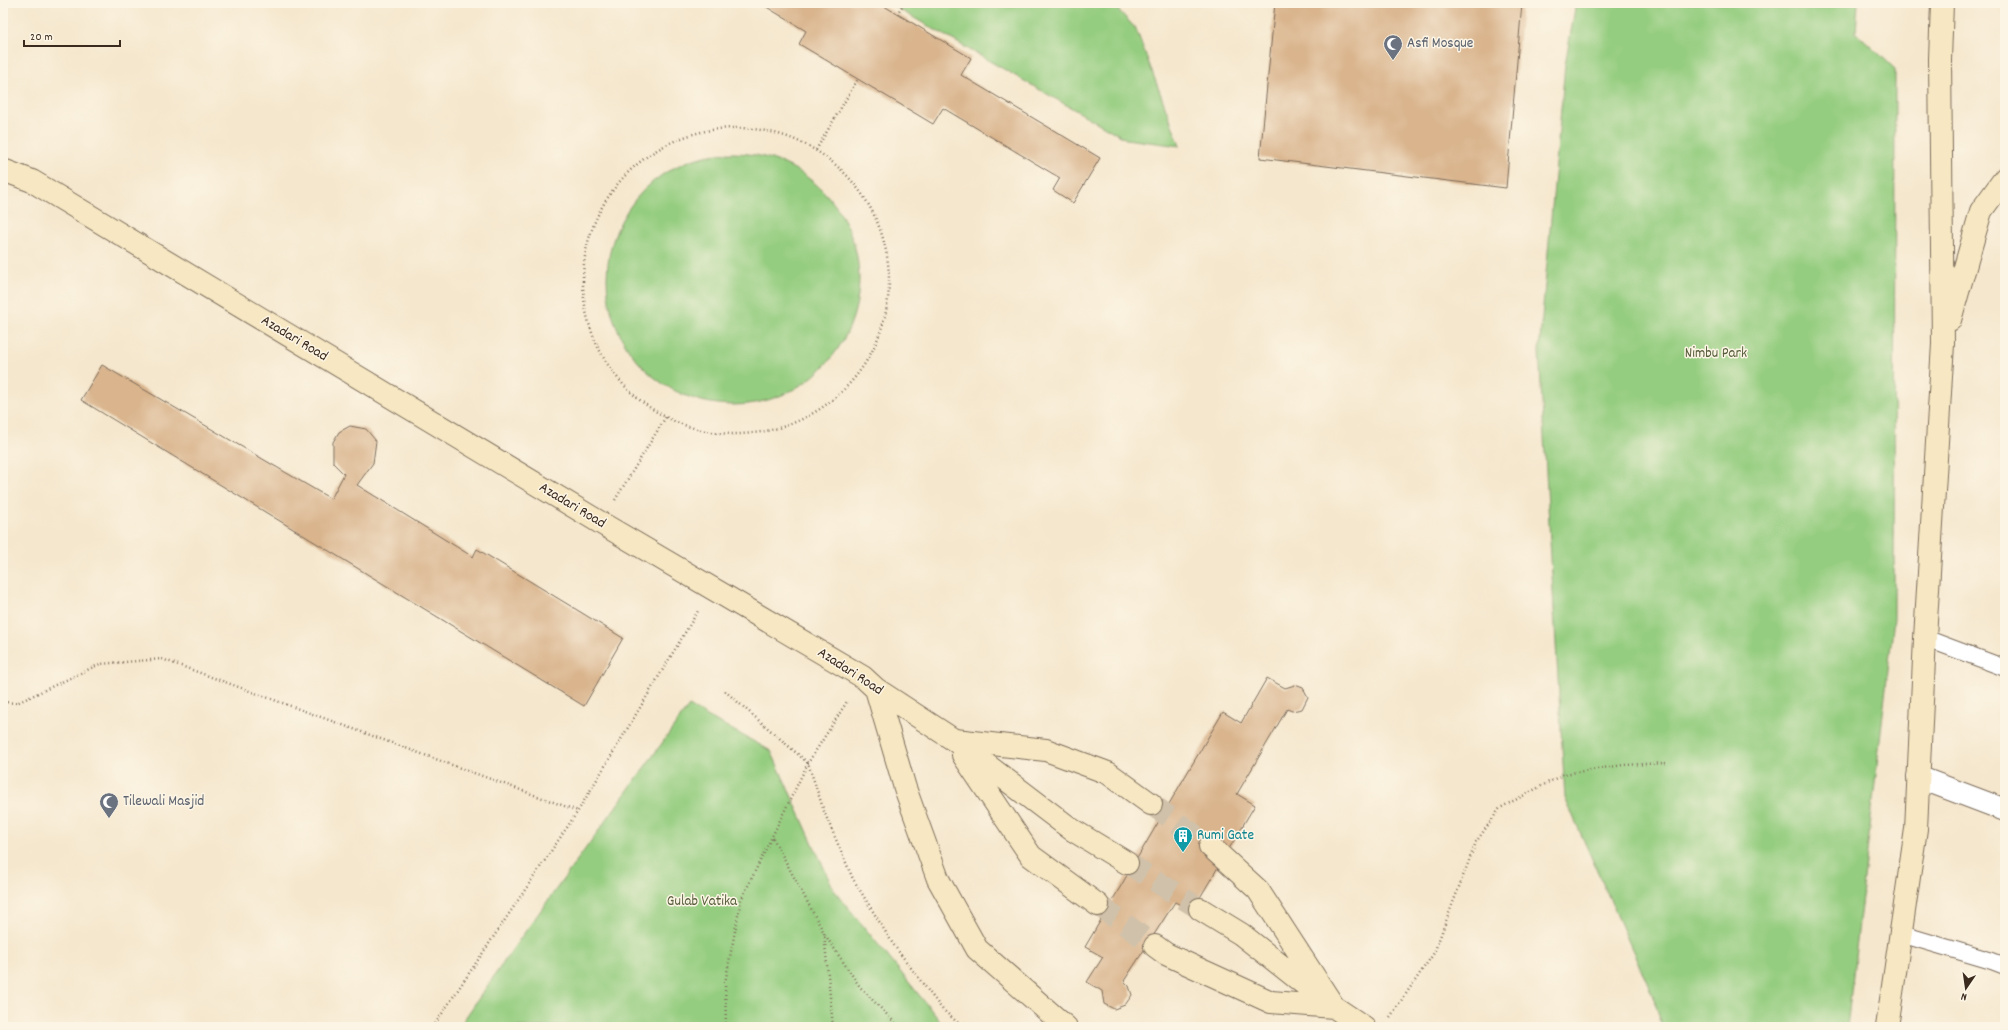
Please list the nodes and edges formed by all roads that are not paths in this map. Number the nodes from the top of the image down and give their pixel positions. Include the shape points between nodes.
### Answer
1 (1942, 3) edge
2 (3, 170) edge
3 (2005, 178) edge
4 (1943, 344) junction
5 (1925, 638) junction
6 (2005, 668) edge
7 (869, 683) junction
8 (954, 740) junction
9 (1918, 777) junction
10 (1151, 804) tunnel mouth
11 (2005, 810) edge
12 (1210, 846) tunnel mouth
13 (1127, 863) tunnel mouth
14 (1098, 904) tunnel mouth
15 (1200, 909) tunnel mouth
16 (1901, 934) junction
17 (1154, 946) tunnel mouth
18 (2005, 966) edge
19 (1334, 1007) junction
20 (1066, 1027) edge
21 (1364, 1027) edge
22 (1887, 1027) edge

1 - 4 street via 1940,67
2 - 7 street, Azadari Road via 32,181
3 - 4 street via 1980,211
4 - 5 street
5 - 6 lane
5 - 9 street
7 - 8 street, Azadari Road
7 - 20 street via 938,879 977,949
8 - 10 street, Azadari Road via 1046,750 1108,773
8 - 13 street via 1072,829
8 - 14 street via 1031,856
9 - 11 street
9 - 16 street via 1916,829
12 - 19 street via 1258,890
15 - 19 street via 1241,934
16 - 18 lane
16 - 22 street
17 - 19 street via 1166,954 1271,1002
19 - 21 street

